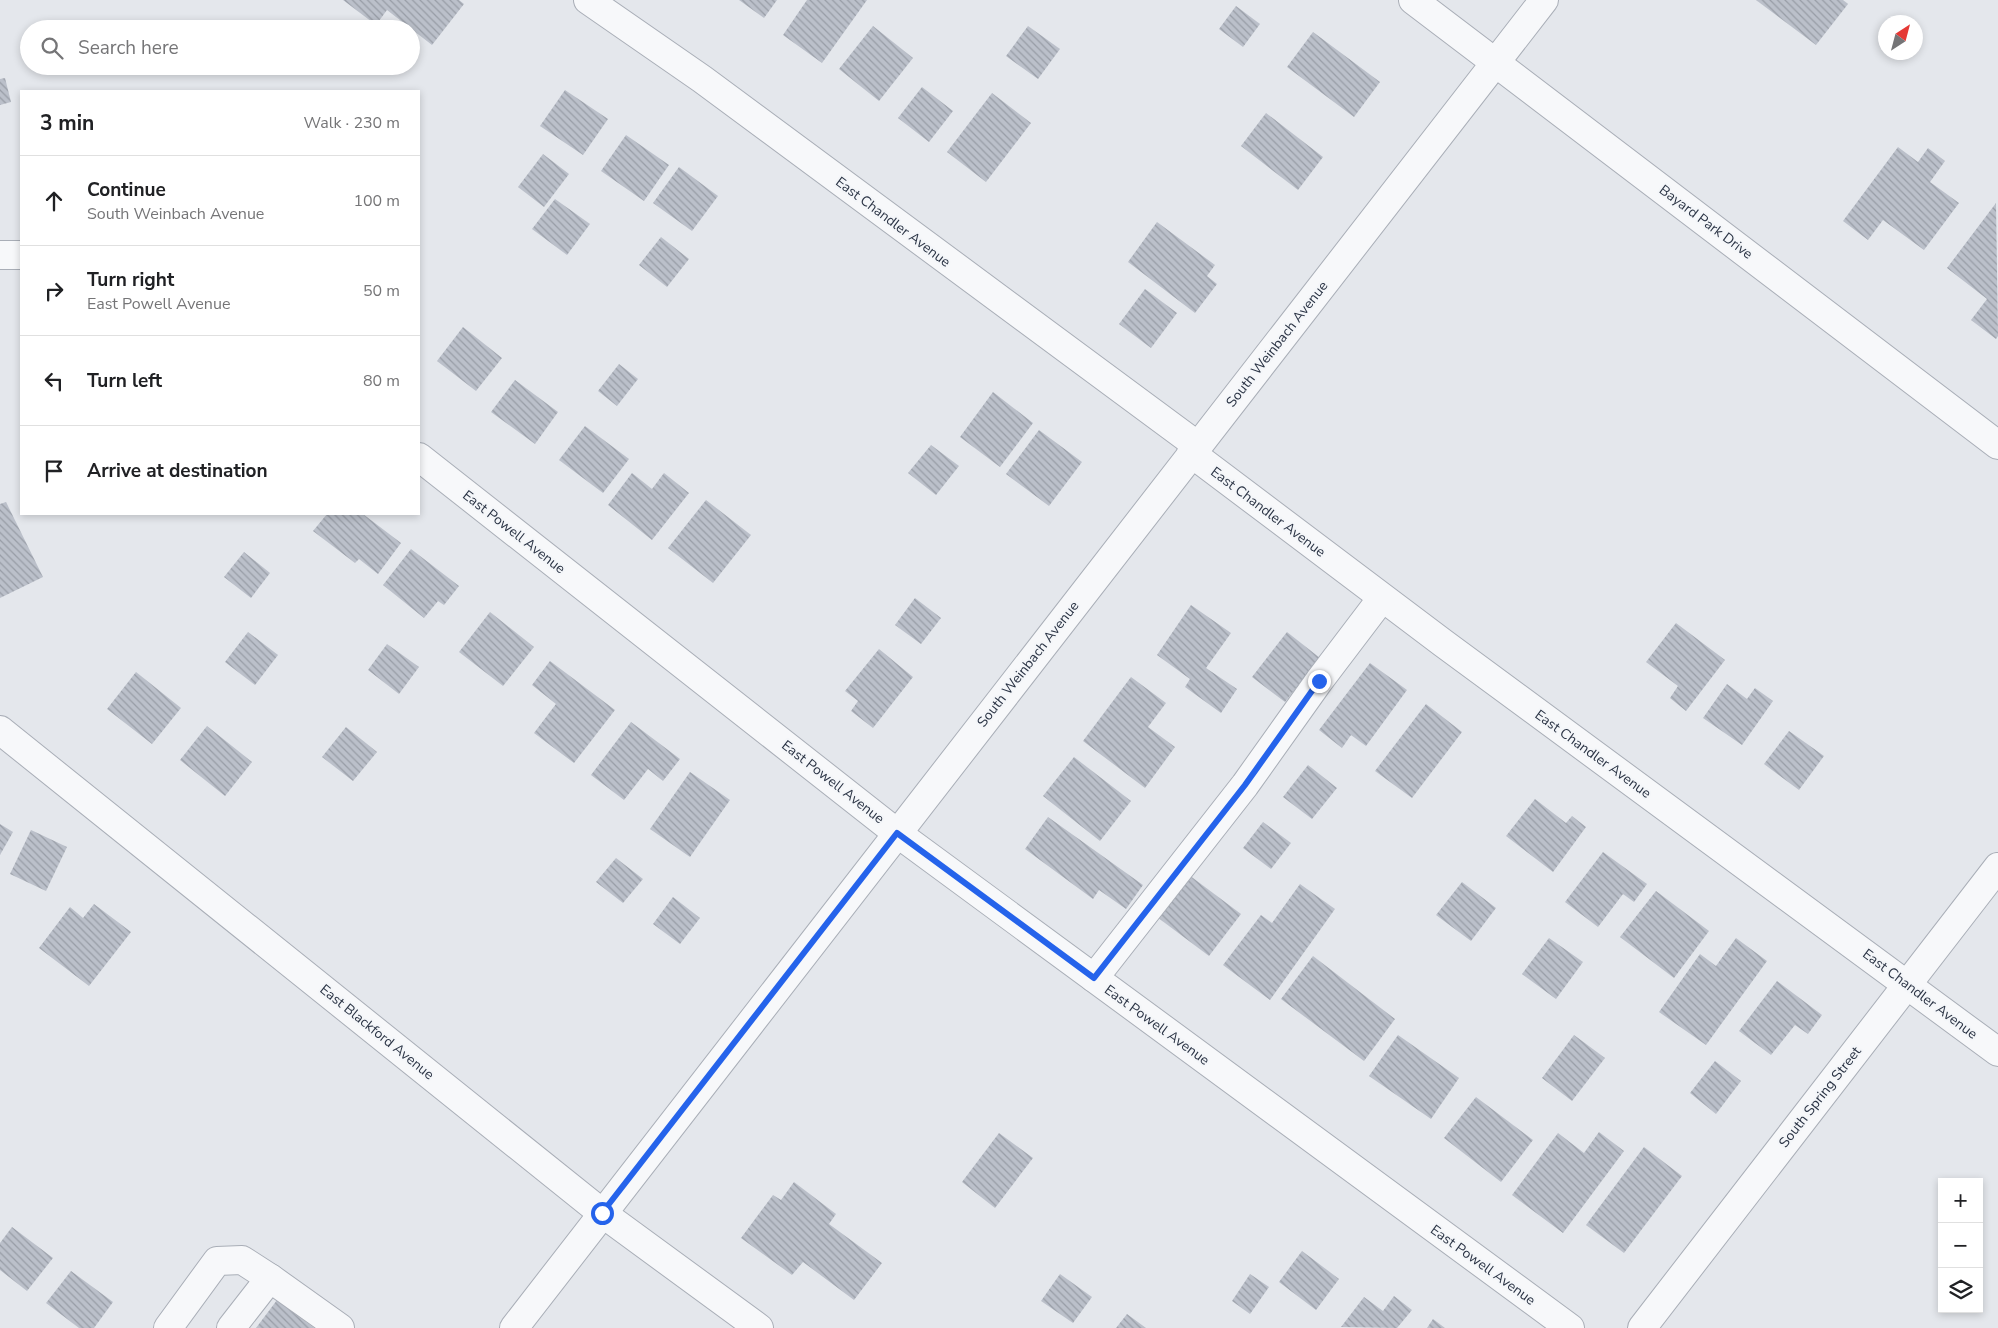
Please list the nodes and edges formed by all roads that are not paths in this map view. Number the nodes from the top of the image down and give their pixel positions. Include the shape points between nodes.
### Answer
1 (588, 0) edge
2 (1413, 0) edge
3 (1544, 0) edge
4 (1496, 62) junction
5 (0, 255) edge
6 (20, 255) edge
7 (1998, 445) edge
8 (1194, 449) junction
9 (420, 458) edge
10 (1382, 598) junction
11 (0, 730) edge
12 (897, 833) junction
13 (1998, 867) edge
14 (1094, 978) junction
15 (1907, 984) junction
16 (1998, 1052) edge
17 (602, 1213) junction
18 (270, 1278) junction
19 (168, 1328) edge
20 (231, 1328) edge
21 (340, 1328) edge
22 (514, 1328) edge
23 (760, 1328) edge
24 (1570, 1328) edge
25 (1642, 1328) edge

1 - 8 street, East Chandler Avenue via 702,79
2 - 4 street, Bayard Park Drive
3 - 4 street, South Weinbach Avenue
4 - 7 street, Bayard Park Drive
4 - 8 street, South Weinbach Avenue
5 - 6 street
8 - 10 street, East Chandler Avenue
8 - 12 street, South Weinbach Avenue
9 - 12 street, East Powell Avenue
10 - 14 street via 1245,785
10 - 15 street, East Chandler Avenue
11 - 17 street, East Blackford Avenue
12 - 14 street, East Powell Avenue
12 - 17 street, South Weinbach Avenue
13 - 15 street, South Spring Street
14 - 24 street, East Powell Avenue
15 - 16 street, East Chandler Avenue
15 - 25 street, South Spring Street
17 - 22 street, South Weinbach Avenue
17 - 23 street, East Blackford Avenue
18 - 19 street via 242,1260 217,1261
18 - 20 street
18 - 21 street

